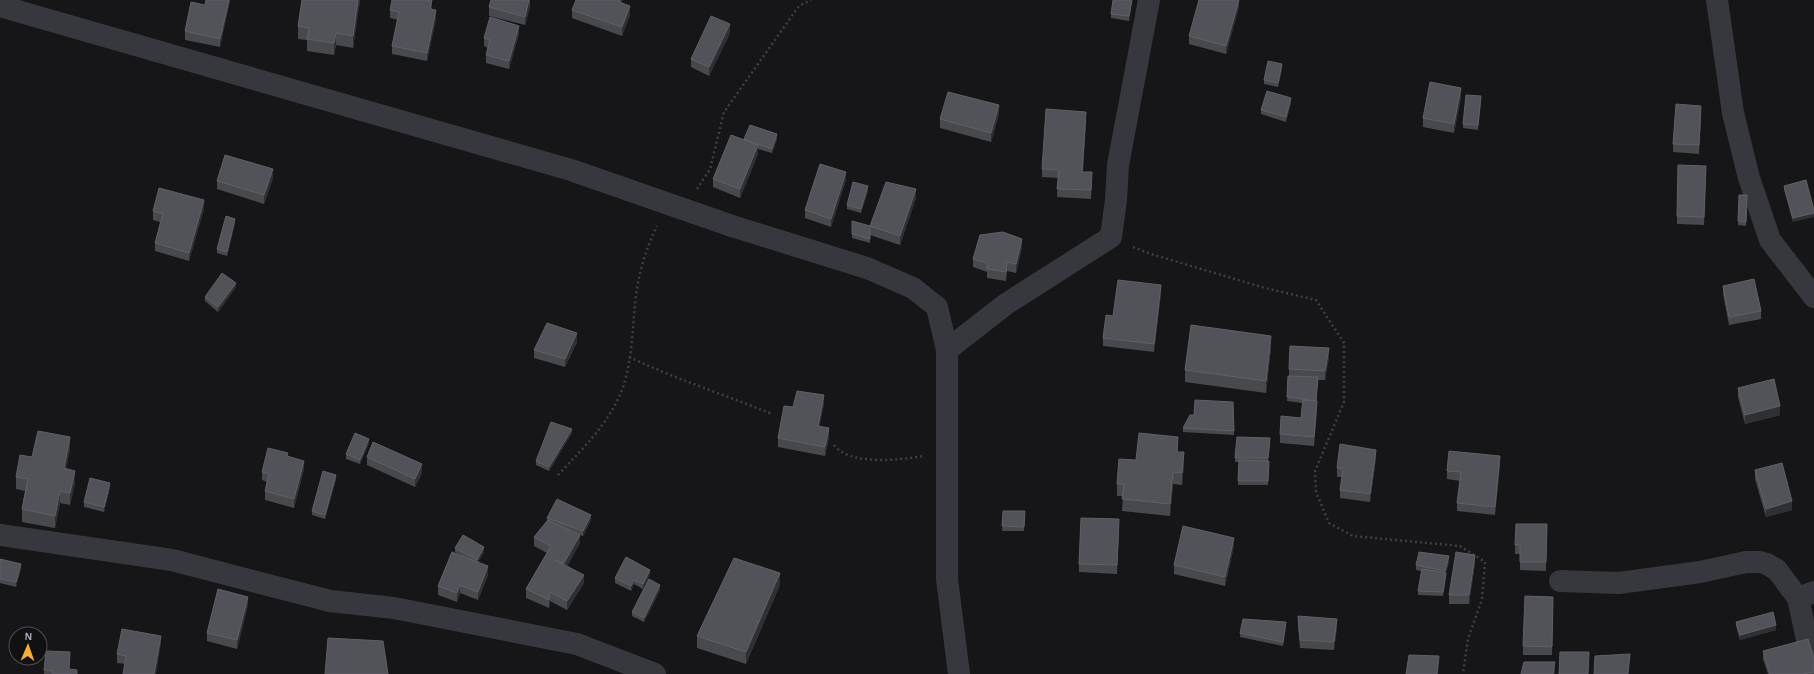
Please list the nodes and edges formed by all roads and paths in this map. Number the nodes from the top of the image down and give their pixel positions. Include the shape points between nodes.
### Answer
1 (811, 0) edge
2 (1149, 0) edge
3 (1717, 0) edge
4 (0, 6) edge
5 (675, 206) junction
6 (1111, 237) junction
7 (1814, 297) edge
8 (947, 350) junction
9 (629, 357) junction
10 (772, 414) dead end
11 (834, 444) dead end
12 (930, 456) dead end
13 (558, 475) dead end
14 (0, 535) edge
15 (1560, 581) dead end
16 (1806, 595) edge
17 (1814, 672) edge
18 (655, 674) edge
19 (959, 674) edge
20 (1463, 674) edge

1 - 5 path via 799,6 724,112 710,169
2 - 6 street via 1118,165
3 - 7 street via 1733,113 1749,178 1770,240
4 - 5 street via 571,170
5 - 8 street via 866,268 913,288 937,307
5 - 9 path via 666,210 647,246 636,295
6 - 8 street via 1006,304
6 - 20 path via 1151,254 1265,288 1316,300 1344,343 1344,402 1315,471 1316,492 1329,523 1353,536 1460,546 1485,562 1482,599 1468,639
8 - 19 street via 947,579
9 - 10 path via 663,373
9 - 13 path via 623,387 603,427
11 - 12 path via 838,450 856,458 904,459
14 - 18 street via 172,560 330,601 394,608 570,642
15 - 16 street via 1619,583 1700,572 1746,562 1760,562 1777,570
16 - 17 street

